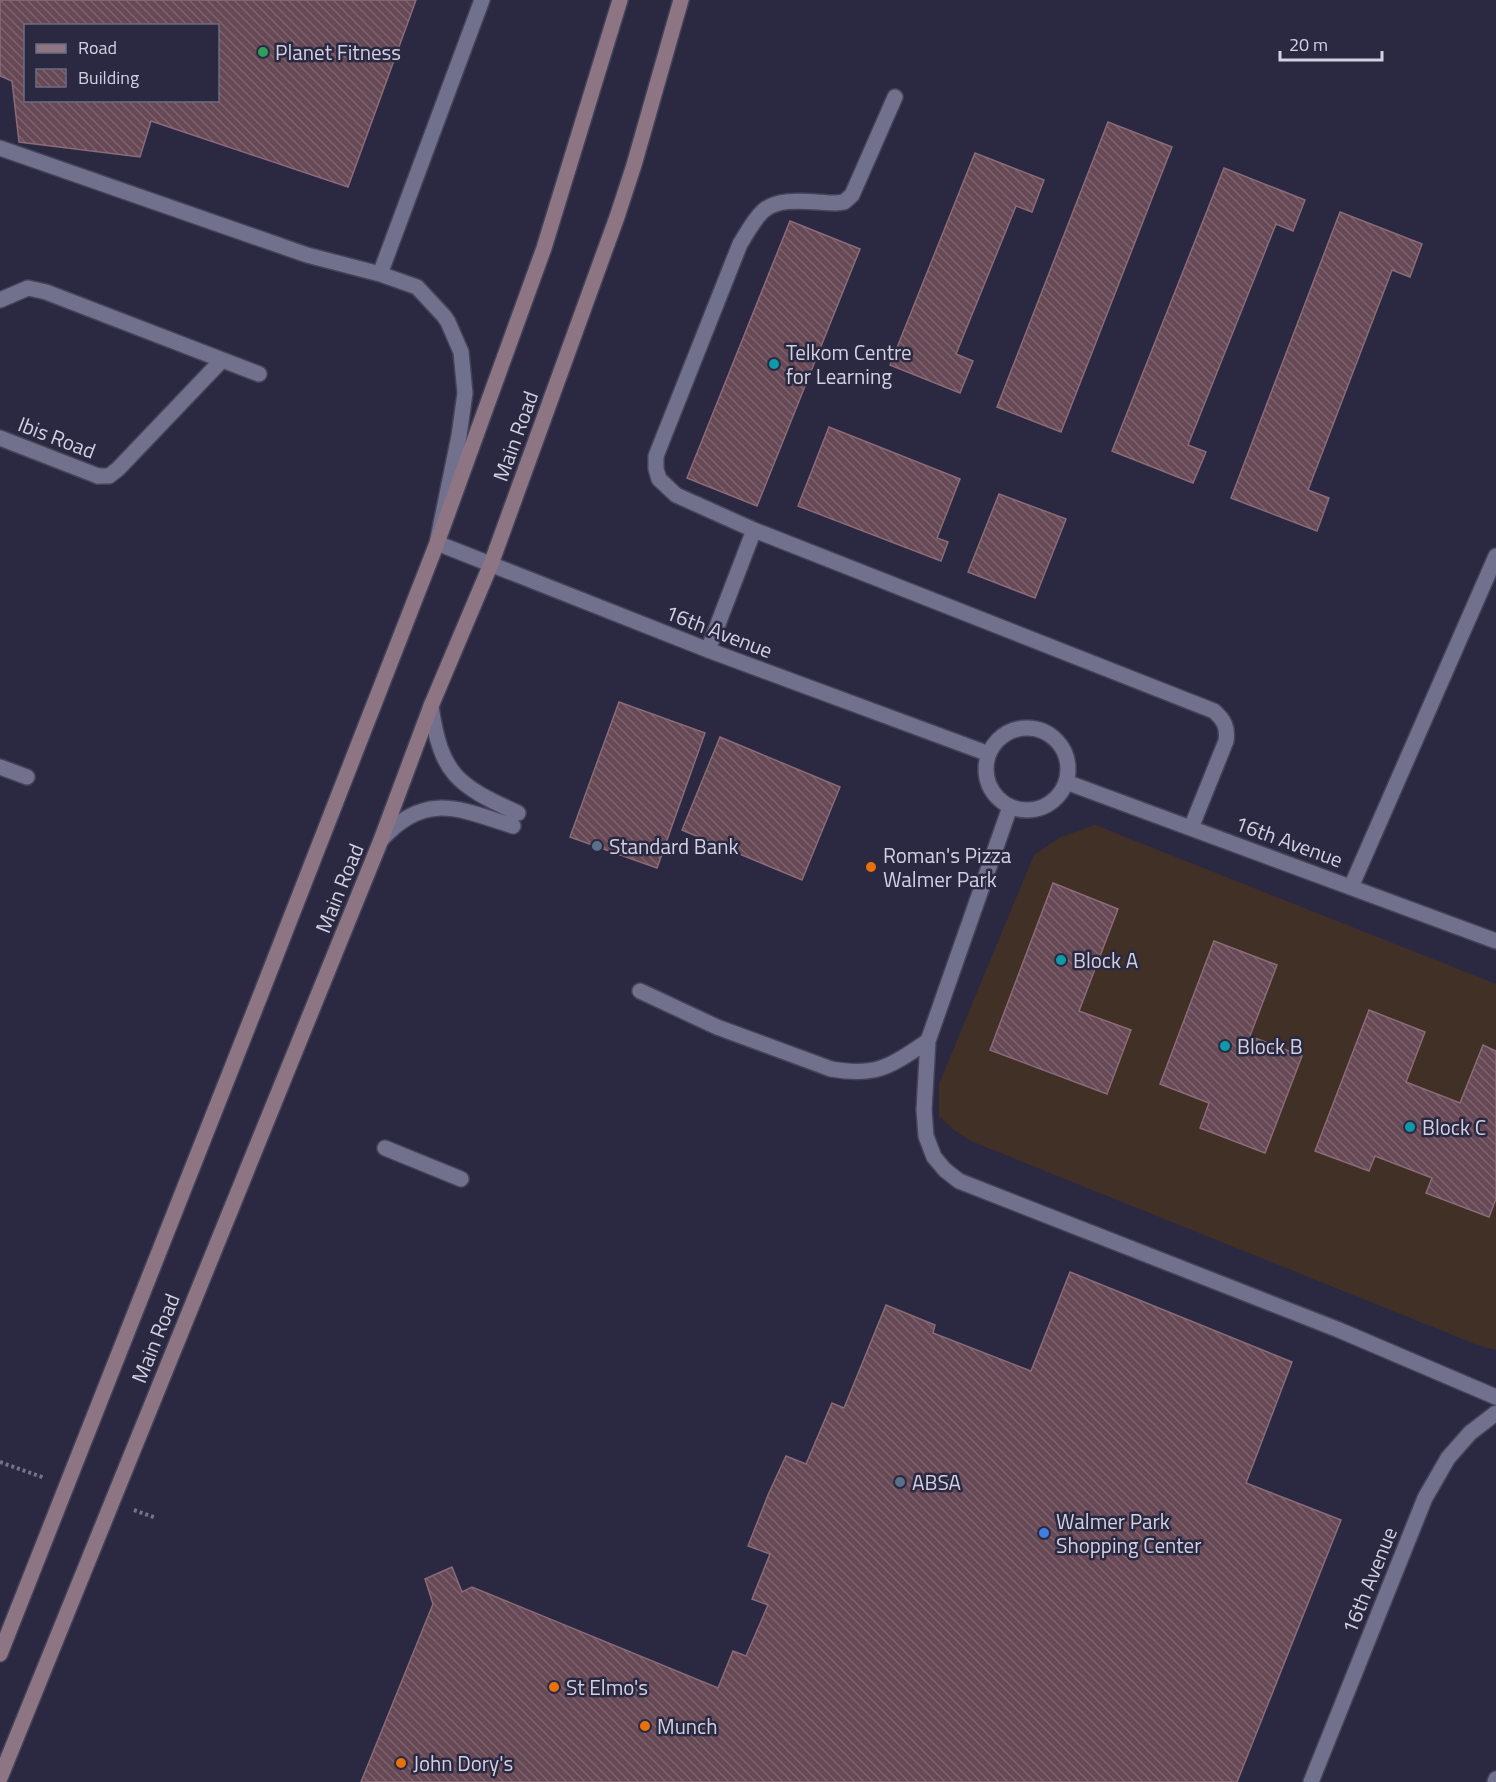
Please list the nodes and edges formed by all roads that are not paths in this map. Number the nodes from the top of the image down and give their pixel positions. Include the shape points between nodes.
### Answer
1 (483, 0) edge
2 (620, 0) edge
3 (681, 0) edge
4 (895, 97) dead end
5 (0, 148) edge
6 (380, 274) junction
7 (0, 300) edge
8 (222, 360) junction
9 (259, 374) dead end
10 (0, 438) edge
11 (754, 530) junction
12 (436, 543) junction
13 (1496, 556) edge
14 (491, 564) junction
15 (708, 650) junction
16 (431, 706) junction
17 (989, 754) junction
18 (0, 767) edge
19 (27, 777) dead end
20 (1066, 782) junction
21 (1010, 807) junction
22 (1191, 828) junction
23 (381, 840) junction
24 (1352, 887) junction
25 (1496, 941) edge
26 (640, 991) dead end
27 (928, 1041) junction
28 (385, 1148) dead end
29 (461, 1179) dead end
30 (1496, 1397) edge
31 (1496, 1413) edge
32 (0, 1654) edge
33 (0, 1778) edge
34 (1311, 1782) edge

1 - 6 street
2 - 12 main road, Main Road via 544,248
3 - 14 main road, Main Road via 624,196
4 - 11 street via 852,195 836,203 779,203 764,210 754,221 740,244 656,456 659,479 668,490
5 - 6 street via 307,255
6 - 12 street via 417,287 444,316 461,352 465,393
7 - 8 street via 28,288 46,292
8 - 9 street
8 - 10 street, Ibis Road via 109,476 98,476
11 - 15 street
11 - 22 street via 1214,711 1226,726 1226,741
12 - 14 street, 16th Avenue
12 - 32 main road, Main Road
13 - 24 street
14 - 15 street, 16th Avenue
14 - 16 main road, Main Road
15 - 17 street, 16th Avenue
16 - 23 main road, Main Road
16 - 23 street via 435,736 446,765 470,788 515,820 430,808 402,819
17 - 20 street via 994,743 1010,732 1028,727 1041,730 1052,736 1066,756
17 - 21 street via 987,779 992,791
18 - 19 street
20 - 21 street via 1060,794 1037,809
20 - 22 street, 16th Avenue
21 - 27 street
22 - 24 street, 16th Avenue
23 - 33 main road, Main Road
24 - 25 street, 16th Avenue
26 - 27 street via 717,1028 848,1072 870,1072 890,1066
27 - 30 street via 926,1136 934,1157 959,1181 1339,1330
28 - 29 street
31 - 34 street, 16th Avenue via 1470,1432 1448,1458 1425,1498

